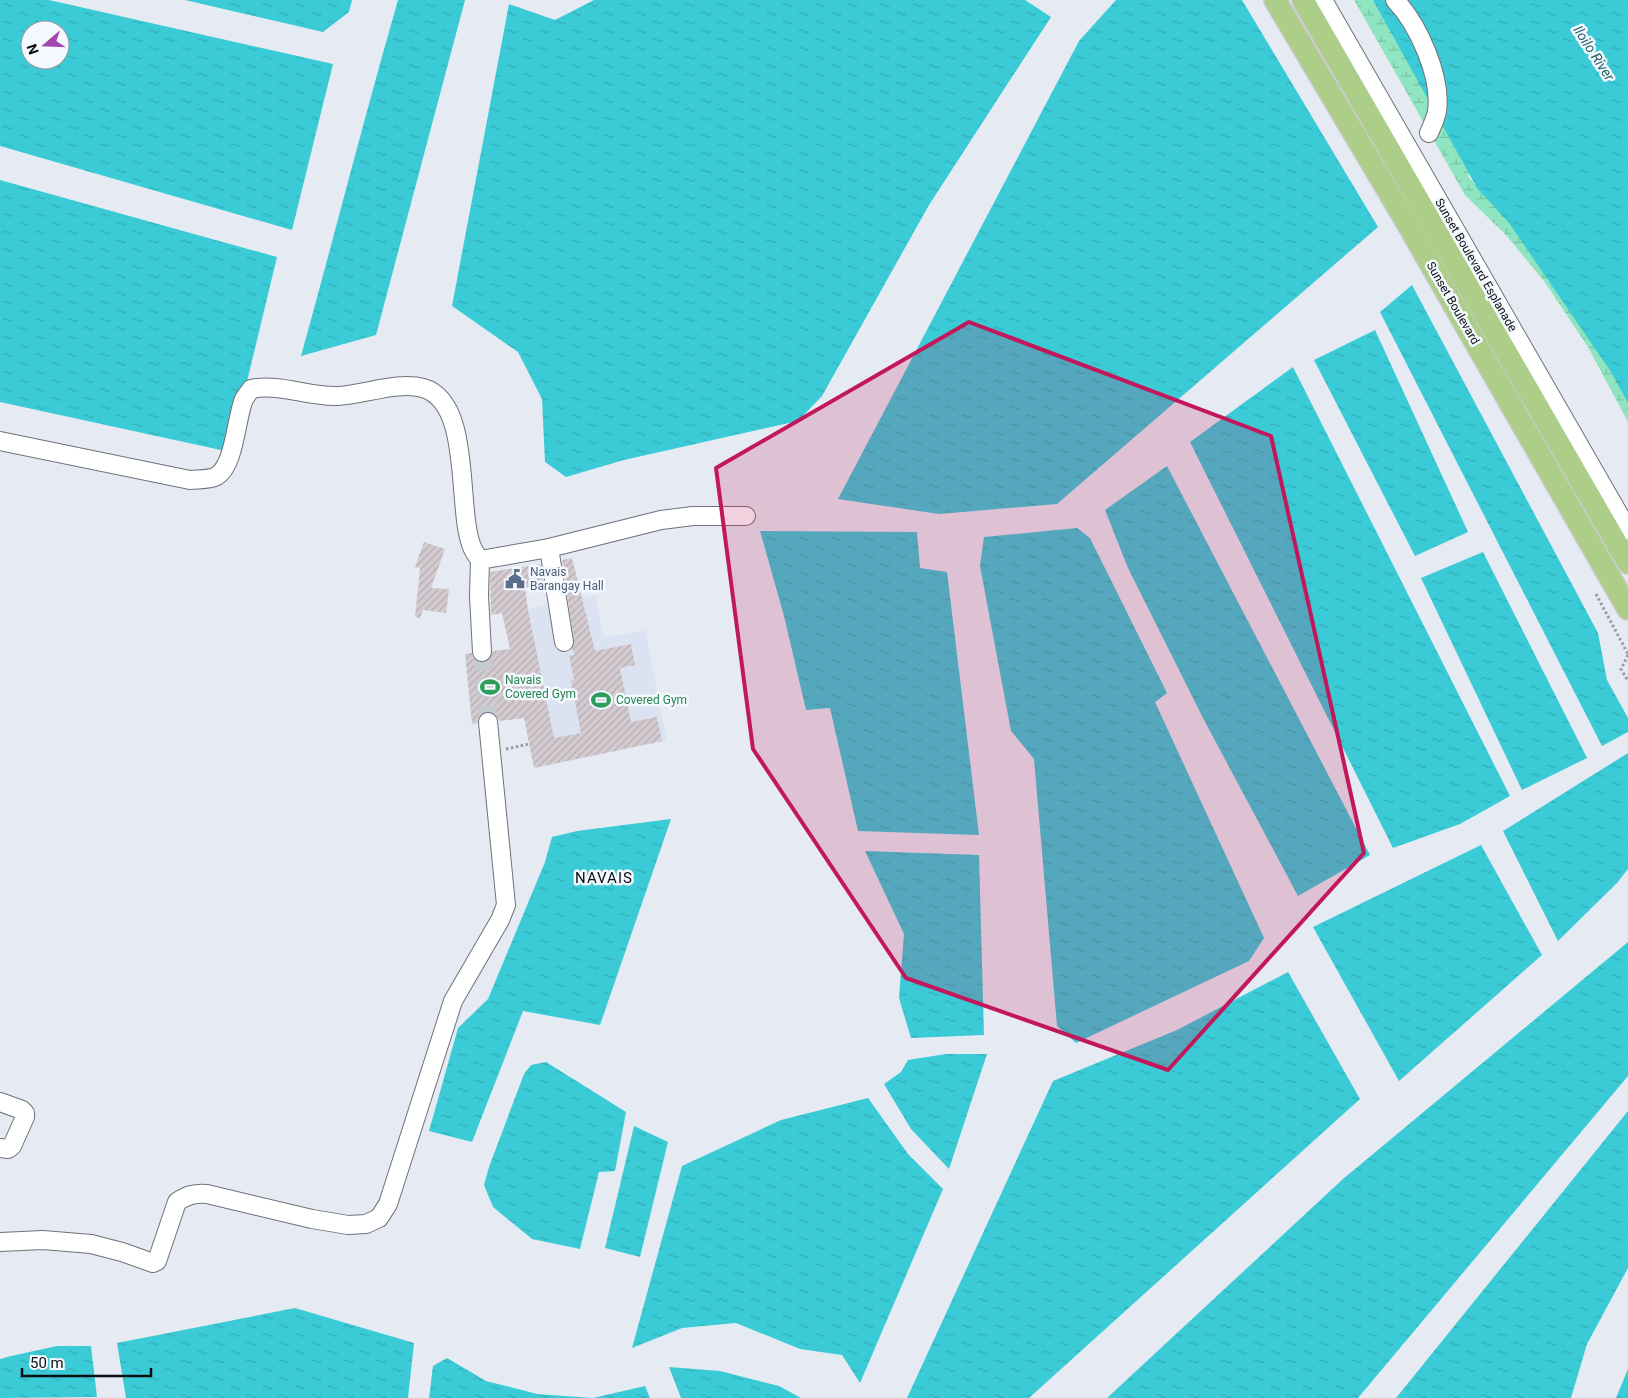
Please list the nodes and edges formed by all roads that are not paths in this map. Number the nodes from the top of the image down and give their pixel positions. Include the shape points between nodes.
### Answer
1 (1275, 0) edge
2 (1303, 0) edge
3 (1324, 0) edge
4 (1395, 0) edge
5 (1429, 133) dead end
6 (0, 441) edge
7 (746, 516) dead end
8 (1628, 530) edge
9 (549, 548) junction
10 (480, 560) junction
11 (1628, 563) edge
12 (1628, 609) edge
13 (564, 642) dead end
14 (482, 652) tunnel mouth
15 (488, 722) tunnel mouth
16 (0, 1102) edge
17 (0, 1148) edge
18 (0, 1242) edge

1 - 12 main road, Sunset Boulevard
2 - 11 main road, Sunset Boulevard
3 - 8 street, Sunset Boulevard Esplanade
4 - 5 street via 1423,42 1432,66 1437,111
6 - 10 street via 190,480 205,479 222,472 232,448 244,398 251,389 262,387 336,396 380,389 423,388 437,394 453,420 469,535
7 - 9 street via 661,520
9 - 10 street
9 - 13 street
10 - 14 street
15 - 18 street via 506,905 453,1001 388,1204 379,1218 366,1224 348,1225 194,1193 177,1202 157,1261 153,1263 91,1244 43,1240
16 - 17 street via 22,1110 25,1117 12,1146

